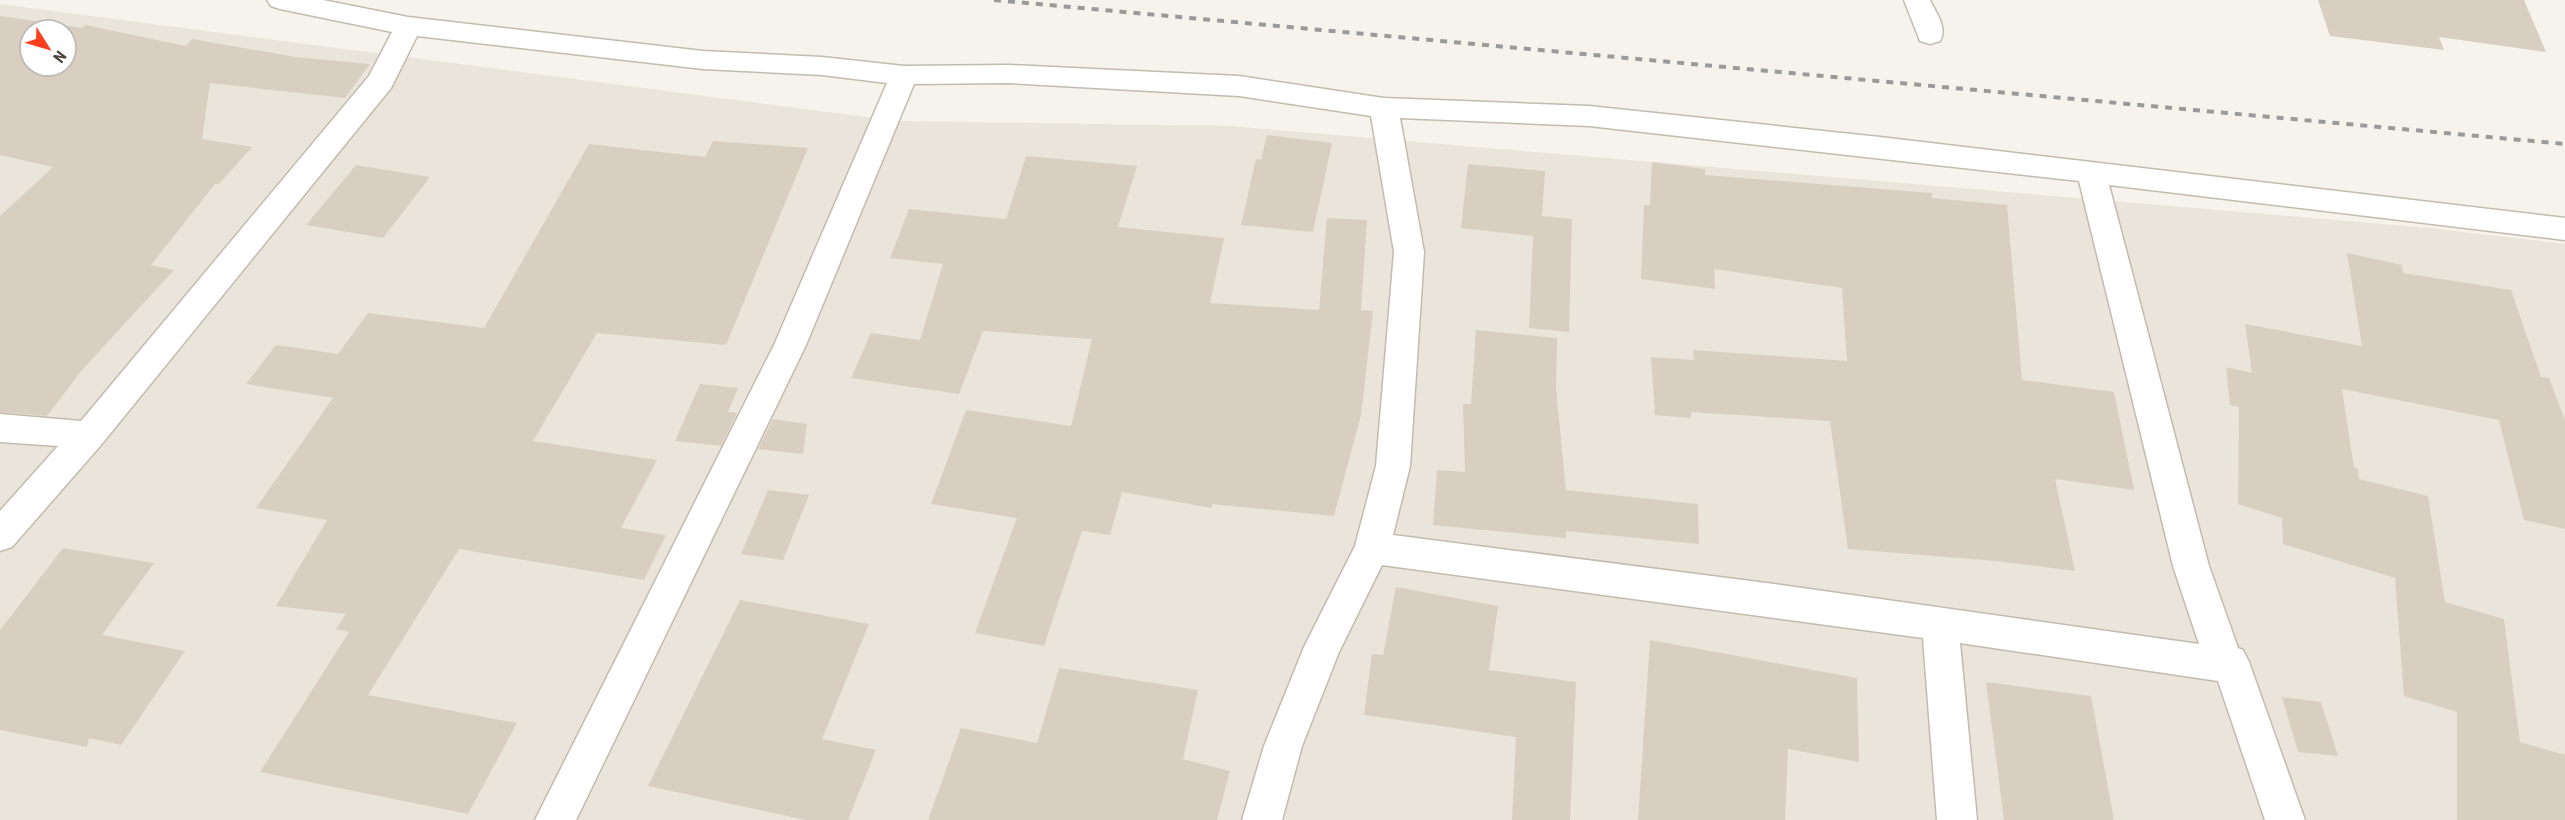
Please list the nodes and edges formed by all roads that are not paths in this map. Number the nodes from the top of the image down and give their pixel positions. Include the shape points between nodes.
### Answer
1 (280, 0) edge
2 (1917, 0) edge
3 (408, 26) junction
4 (1930, 36) dead end
5 (904, 75) junction
6 (1384, 108) junction
7 (2091, 172) junction
8 (2565, 229) edge
9 (0, 428) edge
10 (89, 435) junction
11 (0, 536) edge
12 (1372, 548) junction
13 (1940, 624) junction
14 (2225, 665) junction
15 (555, 820) edge
16 (1262, 820) edge
17 (1957, 820) edge
18 (2284, 820) edge

1 - 3 street
2 - 4 street
3 - 5 street via 703,60
3 - 10 street via 381,81
5 - 6 street via 1009,74 1239,86
5 - 15 street via 790,345
6 - 7 street via 1589,116
6 - 12 street via 1408,252 1394,466
7 - 8 street
7 - 14 street via 2191,566
9 - 10 street
10 - 11 street
12 - 13 street
12 - 16 street via 1322,647 1283,746
13 - 14 street
13 - 17 street
14 - 18 street via 2230,662

